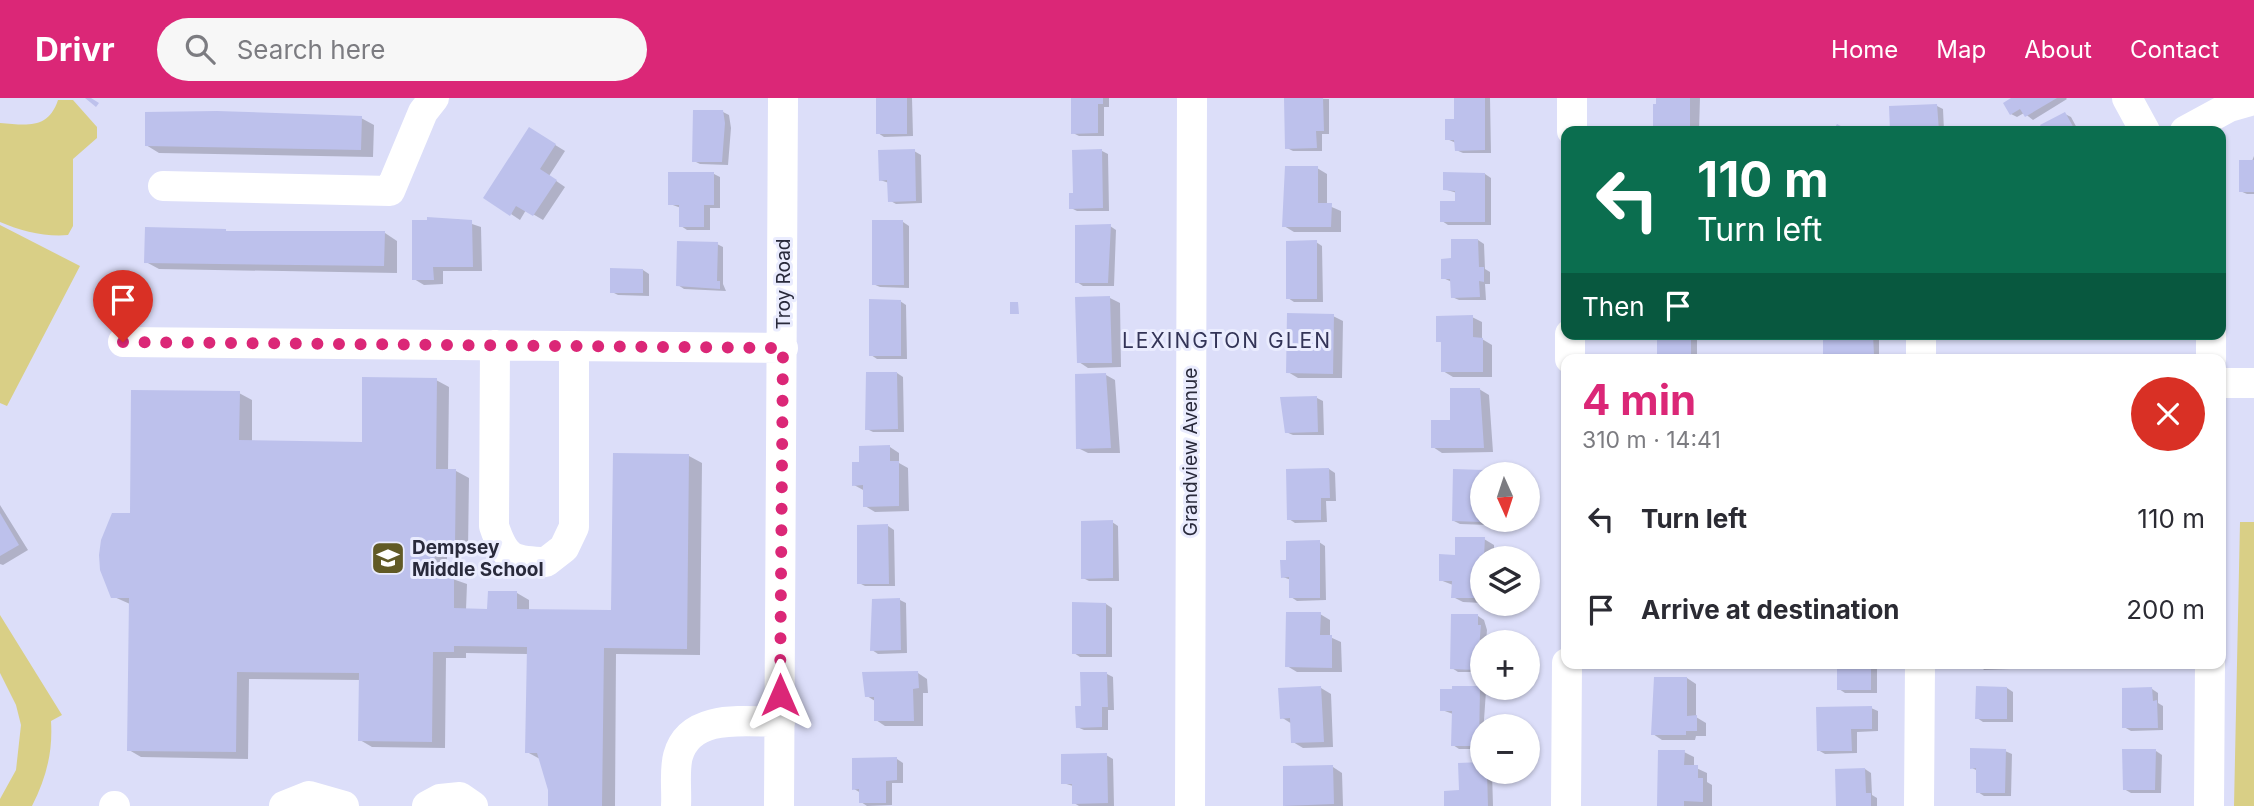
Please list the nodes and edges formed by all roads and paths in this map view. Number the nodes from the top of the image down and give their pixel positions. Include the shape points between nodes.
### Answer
1 (783, 98) edge
2 (1192, 98) edge
3 (1572, 98) edge
4 (2127, 98) edge
5 (2254, 100) edge
6 (429, 105) edge
7 (1572, 126) edge
8 (2142, 126) edge
9 (2194, 126) edge
10 (163, 186) dead end
11 (123, 342) dead end
12 (495, 345) junction
13 (574, 346) junction
14 (783, 348) junction
15 (2226, 383) edge
16 (2254, 383) edge
17 (1567, 669) edge
18 (1920, 669) edge
19 (2210, 669) edge
20 (780, 722) junction
21 (284, 806) edge
22 (344, 806) edge
23 (427, 806) edge
24 (473, 806) edge
25 (676, 806) edge
26 (779, 806) edge
27 (1190, 806) edge
28 (1566, 806) edge
29 (1919, 806) edge
30 (2209, 806) edge

1 - 14 street, Troy Road
2 - 27 street, Grandview Avenue
3 - 7 street
4 - 8 street
5 - 9 street via 2229,107
6 - 10 street via 390,191
11 - 12 street
12 - 13 street
12 - 13 street via 494,526 502,549 518,561 546,562 564,548 574,527
13 - 14 street
14 - 20 street, Troy Road
15 - 16 street
17 - 28 street
18 - 29 street
19 - 30 street
20 - 25 street via 714,721 687,739 678,755
20 - 26 street, Troy Road
21 - 22 street via 309,796
23 - 24 street via 460,797

